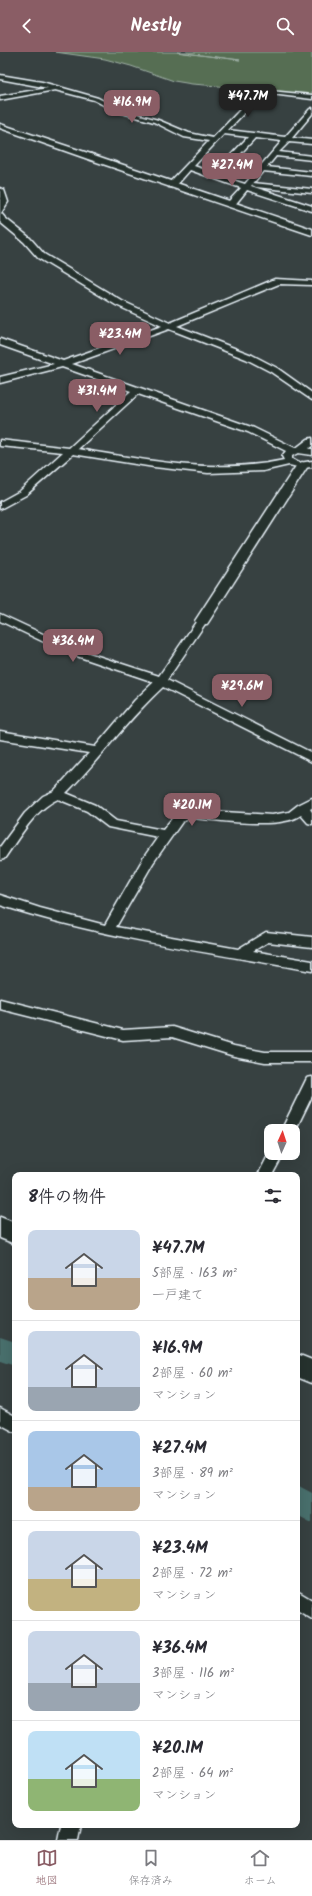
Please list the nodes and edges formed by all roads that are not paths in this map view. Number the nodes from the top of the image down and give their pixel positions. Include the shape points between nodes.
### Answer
1 (0, 77) edge
2 (55, 88) junction
3 (312, 96) edge
4 (0, 98) edge
5 (312, 111) edge
6 (300, 125) junction
7 (0, 126) edge
8 (312, 126) edge
9 (222, 132) junction
10 (253, 136) junction
11 (287, 139) junction
12 (214, 140) junction
13 (312, 142) edge
14 (274, 154) junction
15 (91, 157) joint
16 (312, 158) edge
17 (188, 167) junction
18 (262, 168) junction
19 (312, 174) edge
20 (216, 177) junction
21 (172, 185) junction
22 (247, 185) junction
23 (0, 190) edge
24 (312, 191) edge
25 (231, 204) junction
26 (312, 209) edge
27 (0, 211) edge
28 (0, 215) edge
29 (312, 232) edge
30 (312, 283) edge
31 (169, 326) junction
32 (0, 342) edge
33 (63, 364) junction
34 (0, 380) edge
35 (136, 390) junction
36 (312, 397) edge
37 (312, 441) edge
38 (0, 443) edge
39 (72, 450) junction
40 (298, 458) edge
41 (0, 506) edge
42 (0, 617) edge
43 (202, 621) joint
44 (160, 683) junction
45 (0, 735) edge
46 (99, 751) junction
47 (312, 758) edge
48 (58, 794) junction
49 (307, 805) edge
50 (312, 820) edge
51 (167, 835) junction
52 (0, 856) edge
53 (0, 900) edge
54 (108, 930) junction
55 (312, 942) edge
56 (239, 954) junction
57 (312, 966) edge
58 (0, 1004) edge
59 (312, 1057) edge
60 (312, 1082) edge
61 (291, 1124) edge
62 (273, 1160) edge
63 (267, 1172) edge
64 (0, 1227) edge
65 (12, 1233) edge
66 (300, 1366) edge
67 (312, 1372) edge
68 (0, 1416) edge
69 (12, 1422) edge
70 (300, 1602) edge
71 (312, 1610) edge
72 (70, 1828) edge
73 (68, 1840) edge

1 - 2 street
2 - 4 street
2 - 12 street via 96,99 117,110 156,121 187,135
3 - 9 street via 261,91
5 - 6 street
6 - 8 street
6 - 11 street
7 - 15 street
9 - 10 street
9 - 12 street
10 - 11 street
10 - 20 street
11 - 13 street
11 - 14 street
12 - 17 street
14 - 16 street
14 - 18 street
15 - 21 street
17 - 20 street
17 - 21 street
18 - 19 street
18 - 22 street
20 - 22 street
21 - 25 street
22 - 24 street
22 - 25 street
22 - 26 street
23 - 27 street via 4,202
25 - 29 street
28 - 31 street via 1,219 27,240 41,256 119,304
30 - 31 street via 278,281
31 - 33 street
31 - 36 street via 249,357 274,370
32 - 33 street
33 - 34 street
33 - 35 street
35 - 39 street
35 - 40 street via 251,430 266,442
37 - 40 street
38 - 39 street
39 - 40 street via 187,470 264,468
39 - 41 street via 24,493
40 - 43 street via 281,498
42 - 44 street via 69,650 156,679
43 - 44 street
44 - 46 street via 139,703
44 - 47 street via 202,701
45 - 46 street
46 - 48 street
48 - 51 street via 91,808 112,824
48 - 52 street via 47,799 29,816
49 - 50 street
49 - 51 street via 292,816 272,819 190,814 178,820
51 - 54 street via 148,860
53 - 54 street via 28,910
54 - 56 street
55 - 56 street via 266,937
56 - 57 street
58 - 59 street via 124,1035 172,1032 234,1051 265,1057
60 - 61 street
62 - 63 street
64 - 65 main road
66 - 67 main road
68 - 69 street
70 - 71 street
72 - 73 street

